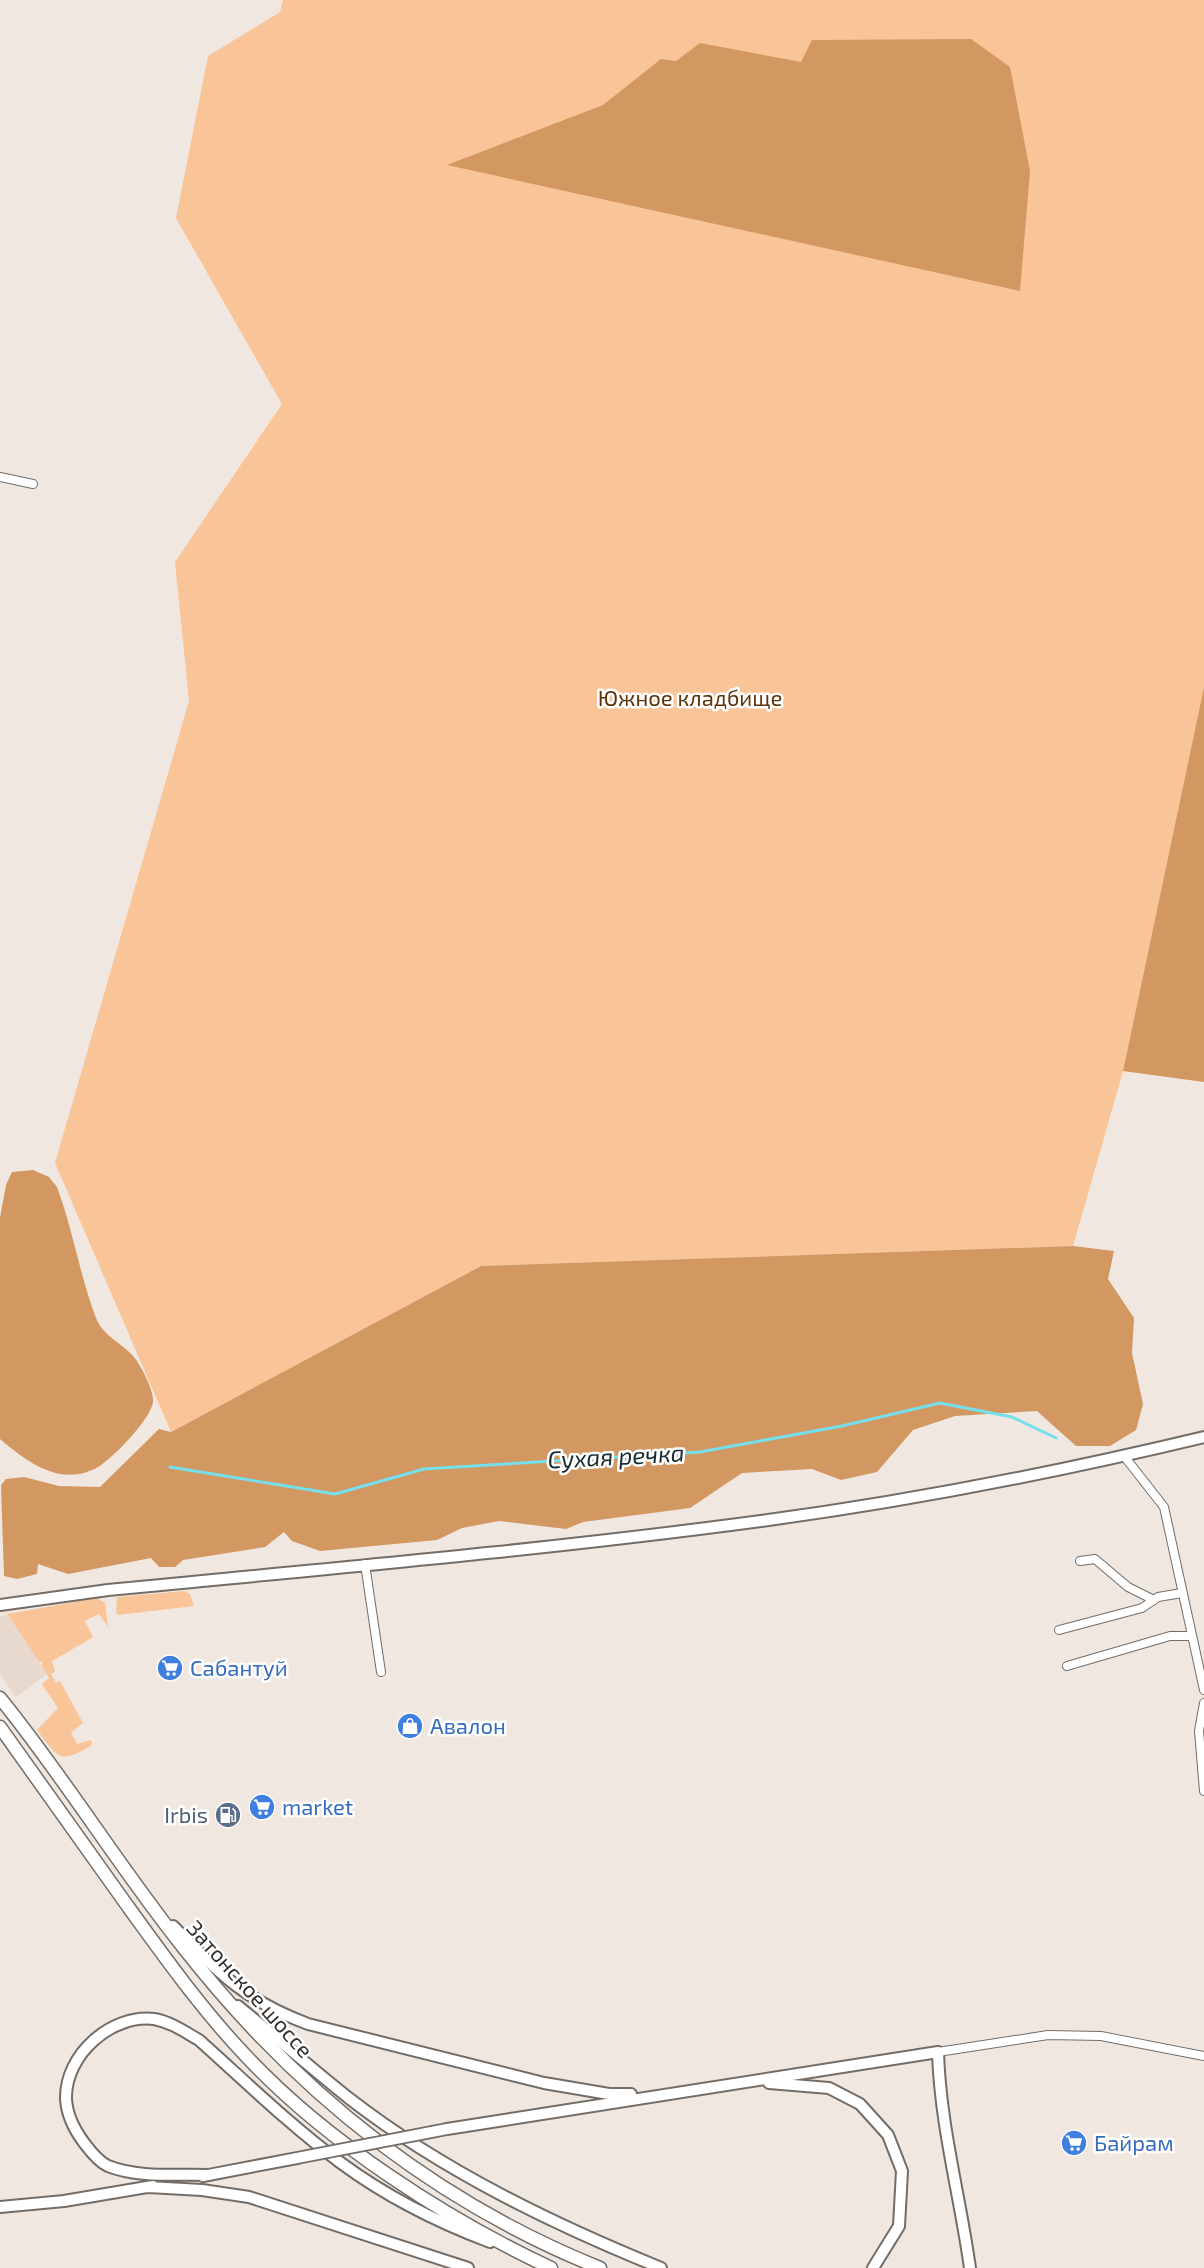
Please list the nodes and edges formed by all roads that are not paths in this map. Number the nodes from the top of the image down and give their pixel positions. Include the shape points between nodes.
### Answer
1 (0, 477) edge
2 (33, 484) dead end
3 (1204, 1437) edge
4 (1124, 1456) junction
5 (1080, 1561) dead end
6 (365, 1564) junction
7 (1182, 1593) junction
8 (1154, 1600) junction
9 (0, 1605) edge
10 (1059, 1630) dead end
11 (1191, 1636) junction
12 (1194, 1648) junction
13 (1204, 1652) edge
14 (1068, 1665) dead end
15 (381, 1672) dead end
16 (1204, 1690) edge
17 (0, 1698) edge
18 (1204, 1703) edge
19 (0, 1727) edge
20 (1204, 1791) edge
21 (148, 1901) junction
22 (212, 1984) junction
23 (938, 2052) junction
24 (1204, 2056) edge
25 (745, 2082) junction
26 (667, 2094) junction
27 (208, 2175) junction
28 (148, 2187) junction
29 (0, 2207) edge
30 (517, 2252) junction
31 (468, 2268) edge
32 (551, 2268) edge
33 (600, 2268) edge
34 (661, 2268) edge
35 (873, 2268) edge
36 (970, 2268) edge

1 - 2 street
3 - 4 main road
4 - 6 main road via 913,1498 760,1521
4 - 7 street via 1164,1507
5 - 8 street via 1095,1559 1128,1587
6 - 9 main road
6 - 15 street
7 - 8 street
7 - 11 street
8 - 10 street via 1142,1608
11 - 12 street
11 - 14 street via 1170,1636
12 - 13 street
12 - 16 street
17 - 21 main road, Затонское шоссе
18 - 20 street via 1199,1731
19 - 30 main road, Затонское шоссе via 170,1964 247,2057 278,2088 366,2158 443,2210
21 - 22 main road, Затонское шоссе
21 - 26 main road via 223,1978 273,2011 308,2024 544,2083 609,2094
22 - 33 main road, Затонское шоссе via 271,2050 363,2131 432,2180 501,2221
22 - 34 main road via 352,2100 441,2161 577,2234
23 - 24 street via 1048,2035 1101,2036
23 - 25 main road
23 - 36 main road via 939,2090
25 - 26 main road
25 - 35 main road via 829,2088 860,2104 888,2135 902,2171 899,2226
26 - 27 main road, bridge via 447,2129
27 - 28 main road
27 - 30 main road via 126,2172 105,2165 90,2152 76,2133 66,2098 68,2082 94,2039 133,2019 155,2019 174,2025 200,2040 285,2117 392,2197 443,2224
28 - 29 main road
28 - 31 main road via 249,2197
30 - 32 main road, Затонское шоссе

